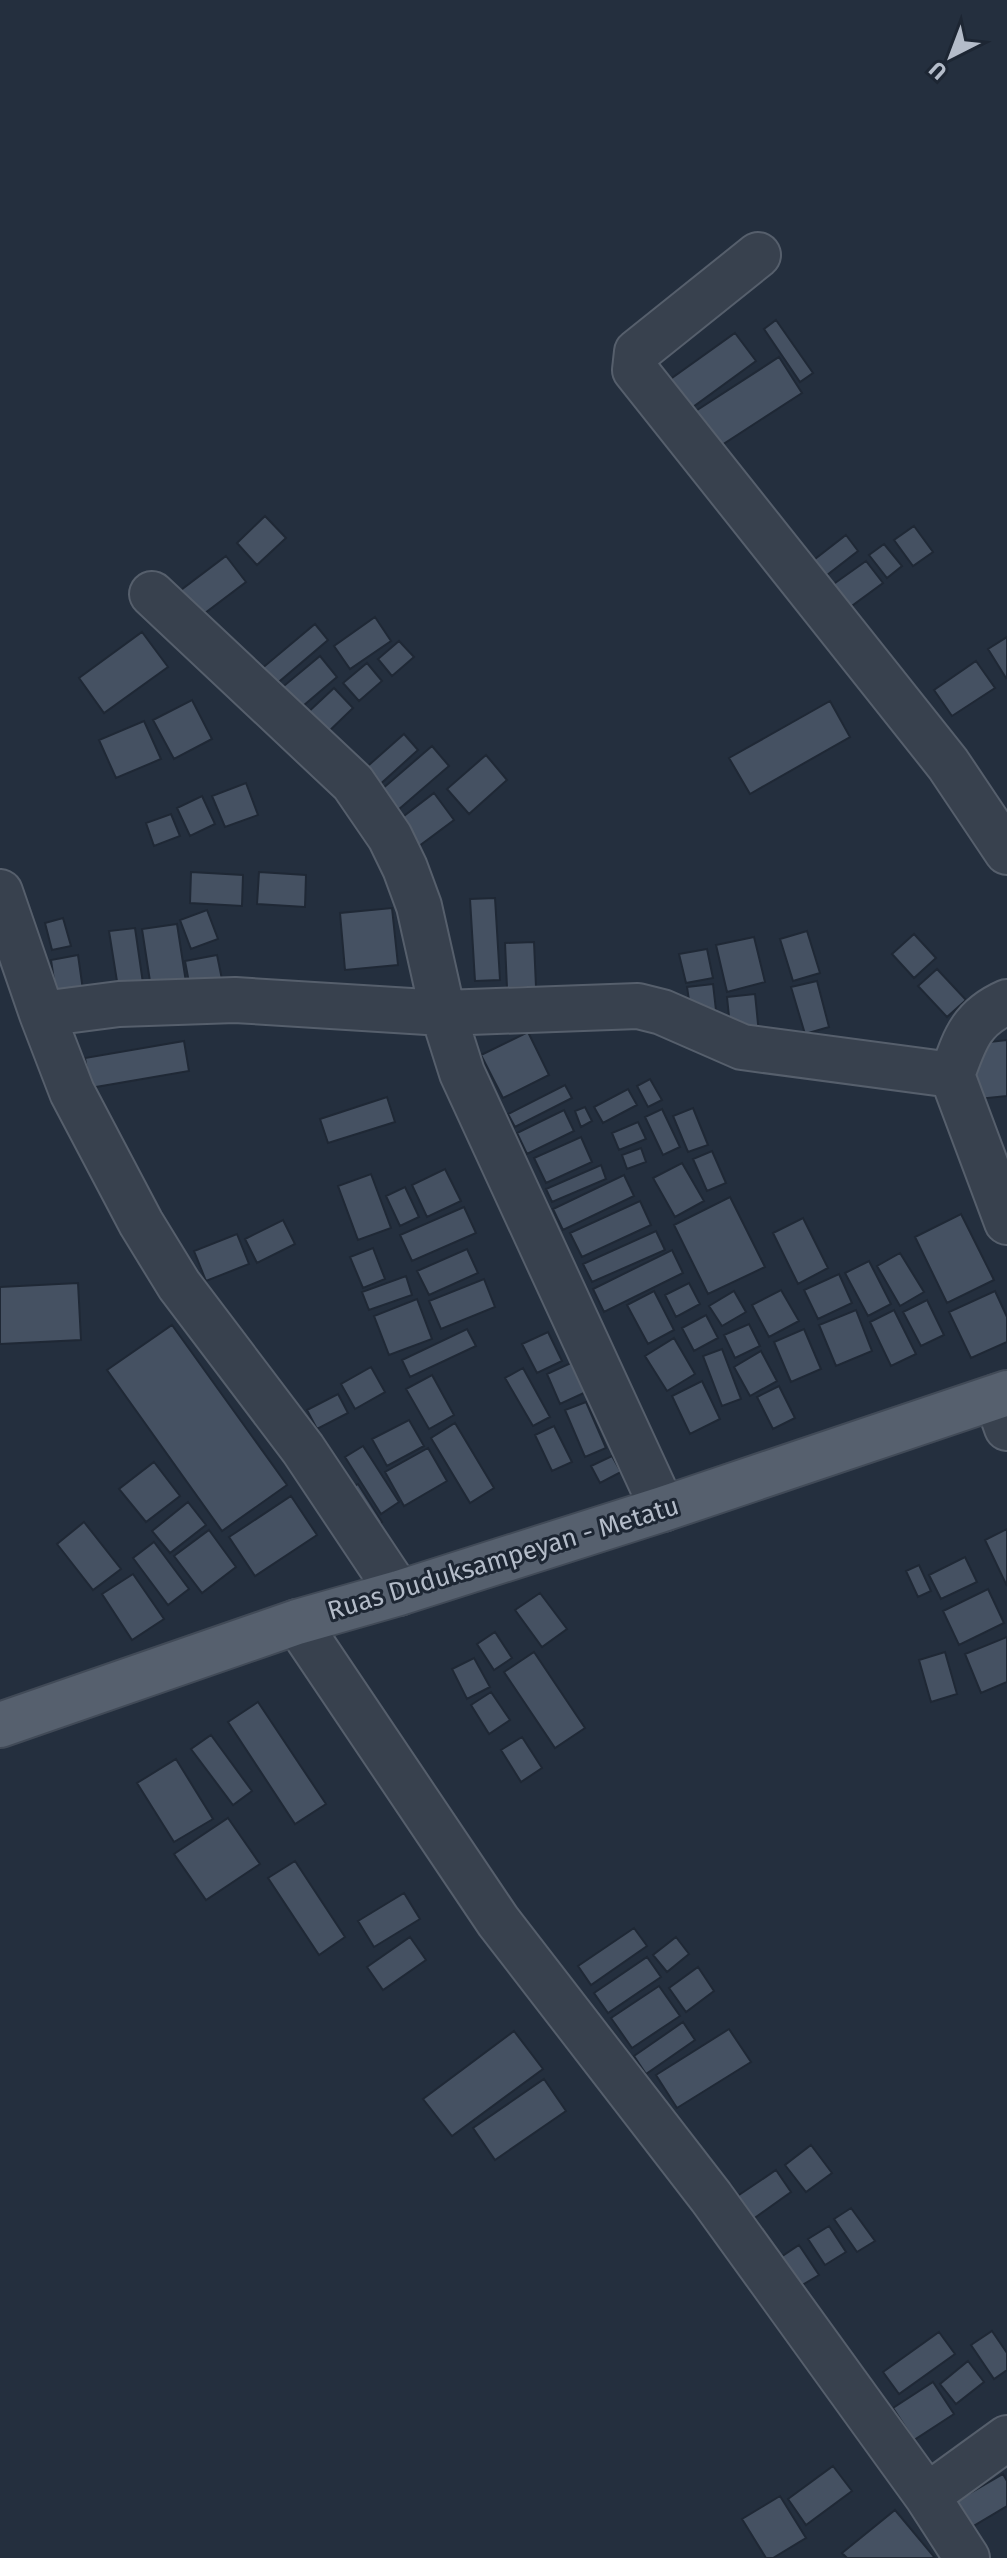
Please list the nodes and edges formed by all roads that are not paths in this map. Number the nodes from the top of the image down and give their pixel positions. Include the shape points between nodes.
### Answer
1 (758, 255) dead end
2 (152, 594) dead end
3 (1007, 852) edge
4 (0, 892) edge
5 (1007, 1002) edge
6 (443, 1013) junction
7 (42, 1014) junction
8 (952, 1075) junction
9 (1007, 1222) edge
10 (1003, 1406) edge
11 (663, 1509) junction
12 (399, 1593) junction
13 (297, 1622) junction
14 (0, 1725) edge
15 (1007, 2438) edge
16 (927, 2496) junction
17 (967, 2558) edge

1 - 3 street via 637,352 635,370 948,764
2 - 6 street via 353,783 405,868
4 - 7 street
5 - 8 street via 985,1011 964,1042
6 - 7 street via 235,1000 119,1004
6 - 8 street via 638,1006 742,1047
6 - 11 street via 462,1073
7 - 12 street via 72,1092 179,1285 303,1449
8 - 9 street
10 - 11 main road, Ruas Duduksampeyan - Metatu
11 - 12 main road, Ruas Duduksampeyan - Metatu
12 - 13 main road, Ruas Duduksampeyan - Metatu
13 - 14 main road, Ruas Duduksampeyan - Metatu
13 - 16 street via 498,1921 711,2197
15 - 16 street
16 - 17 street

